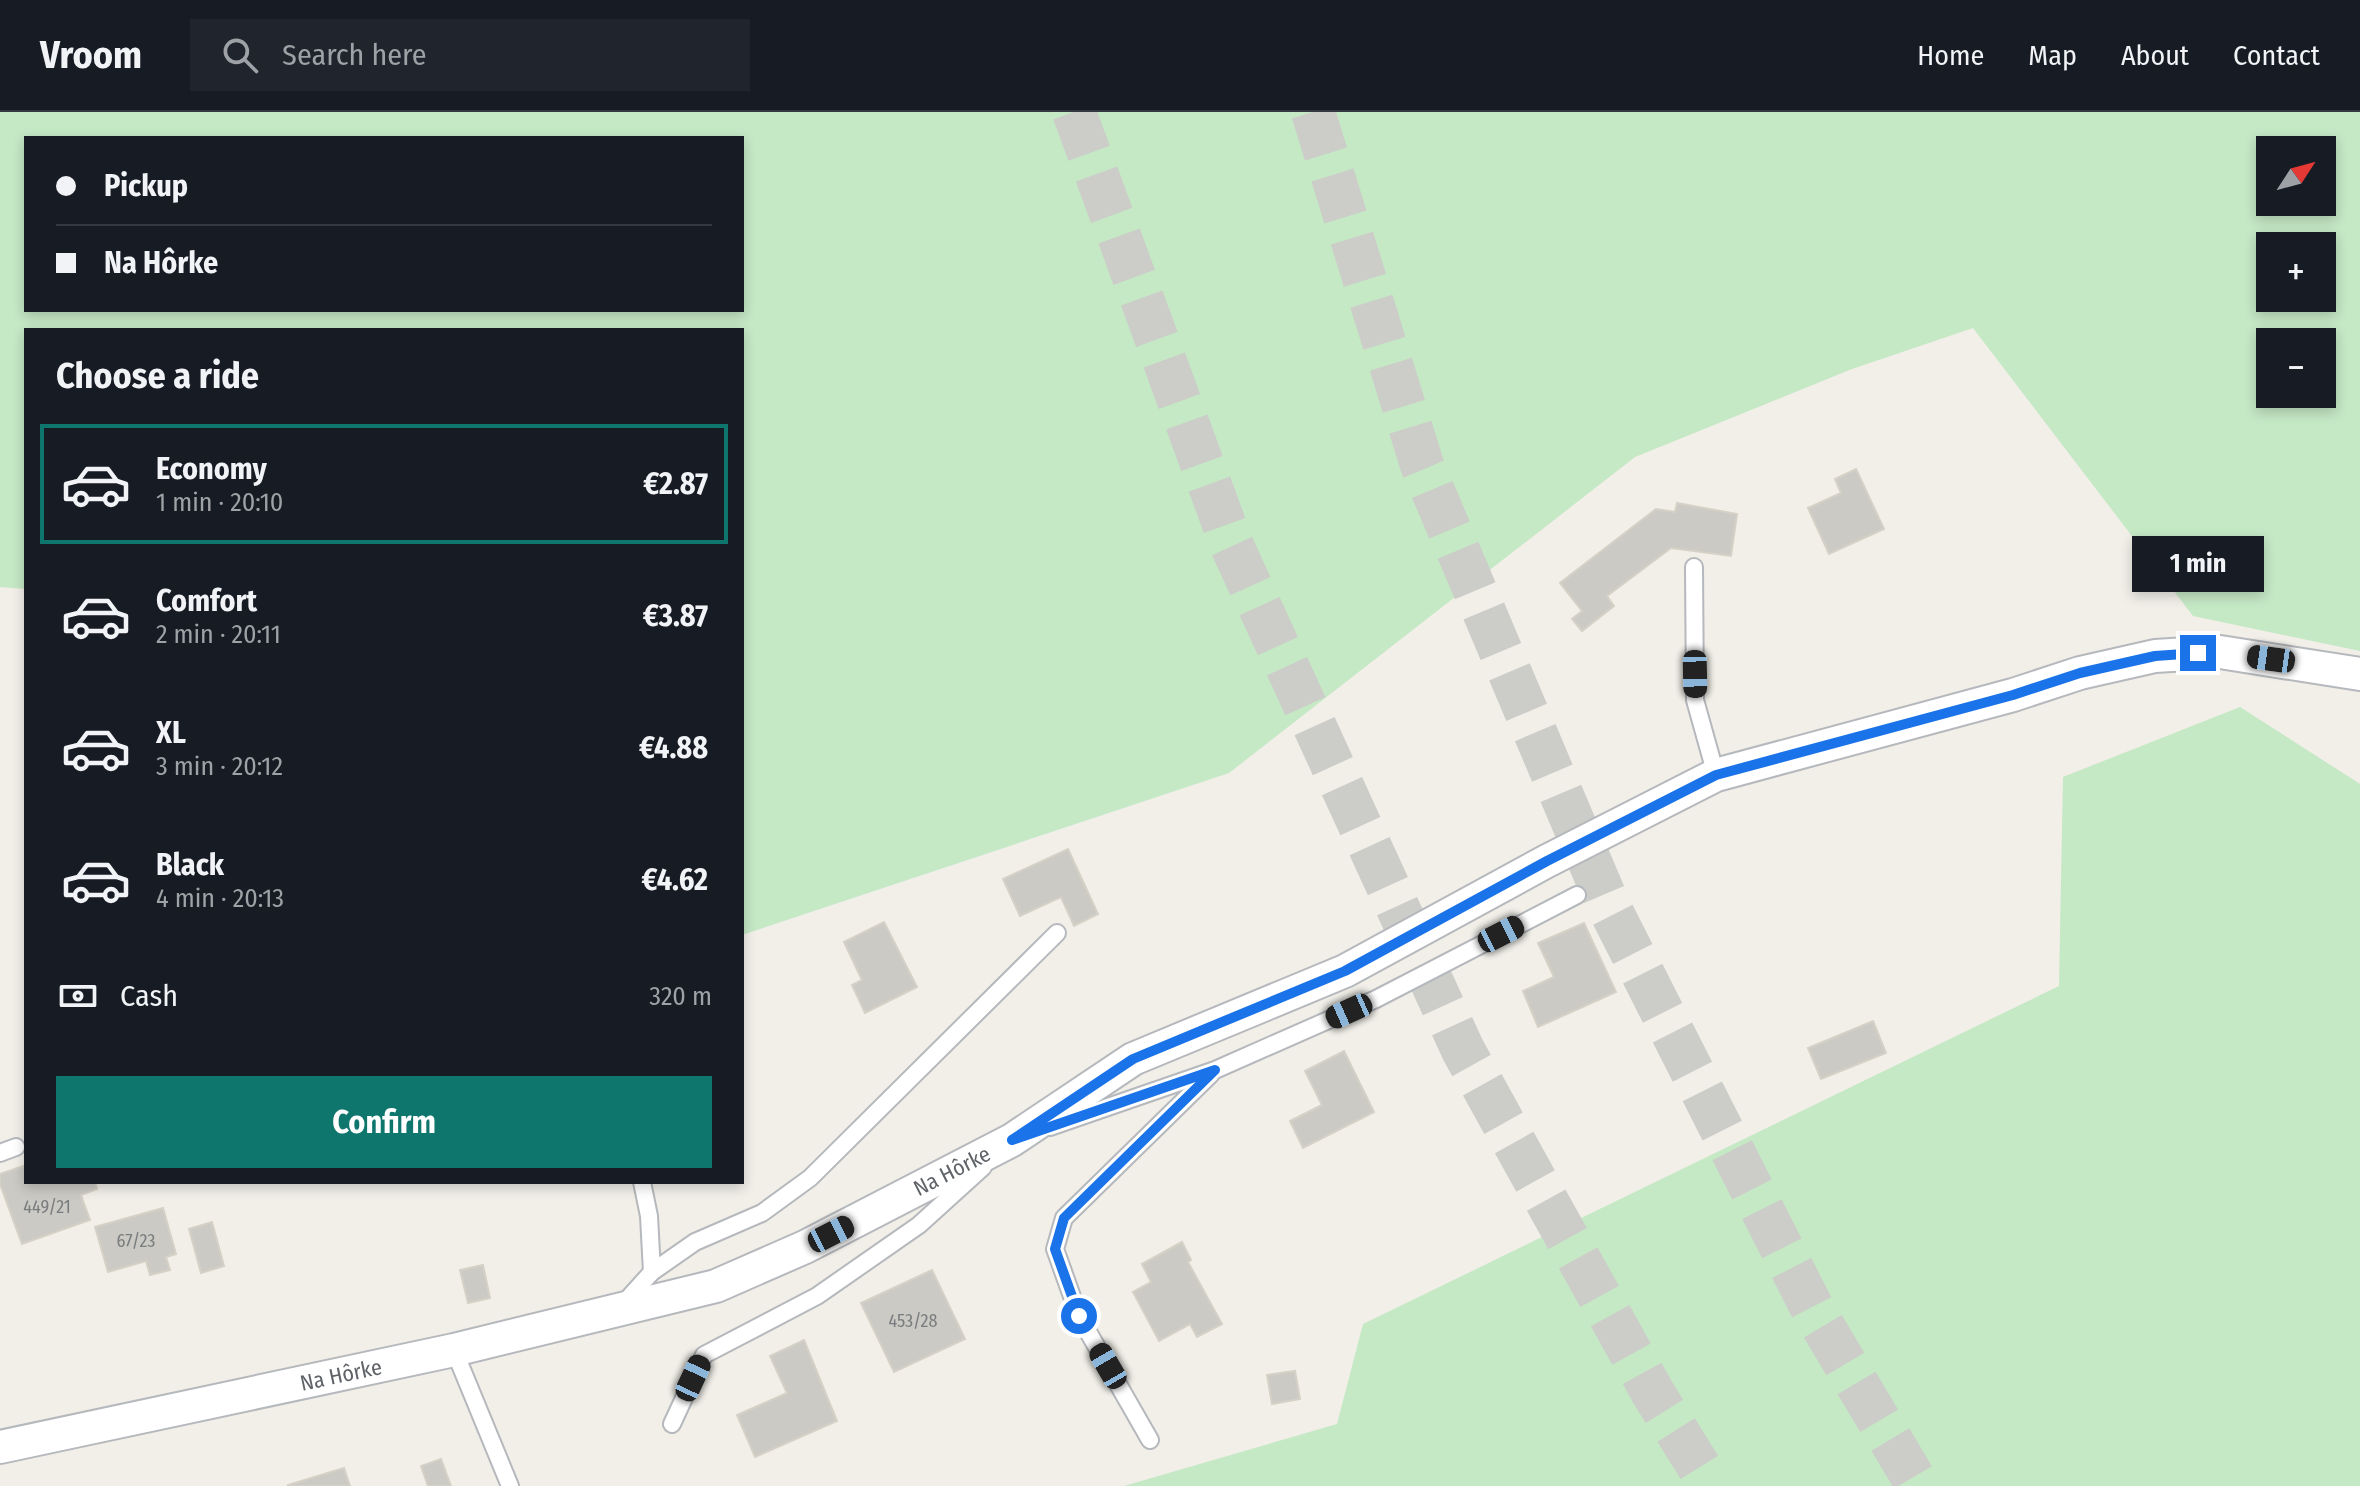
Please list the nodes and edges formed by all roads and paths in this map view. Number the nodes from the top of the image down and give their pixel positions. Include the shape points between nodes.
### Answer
1 (1694, 567) dead end
2 (2360, 674) edge
3 (1716, 775) junction
4 (1577, 895) dead end
5 (1057, 933) dead end
6 (1215, 1070) junction
7 (1012, 1140) junction
8 (642, 1184) edge
9 (652, 1272) junction
10 (620, 1307) junction
11 (454, 1350) junction
12 (672, 1424) dead end
13 (1150, 1440) dead end
14 (0, 1447) edge
15 (510, 1486) edge

1 - 3 lane via 1695,700
2 - 3 street, Na Hôrke via 2220,652 2155,656
3 - 7 street, Na Hôrke via 1345,971 1133,1059
4 - 6 lane via 1376,999
5 - 9 lane via 810,1178 762,1213 695,1242
6 - 7 lane
6 - 13 lane via 1064,1218 1055,1249 1079,1316
7 - 10 street, Na Hôrke via 805,1247 716,1286
7 - 12 lane via 919,1225 817,1296 704,1355
8 - 9 lane
9 - 10 lane
10 - 11 street, Na Hôrke
11 - 14 street, Na Hôrke
11 - 15 lane

